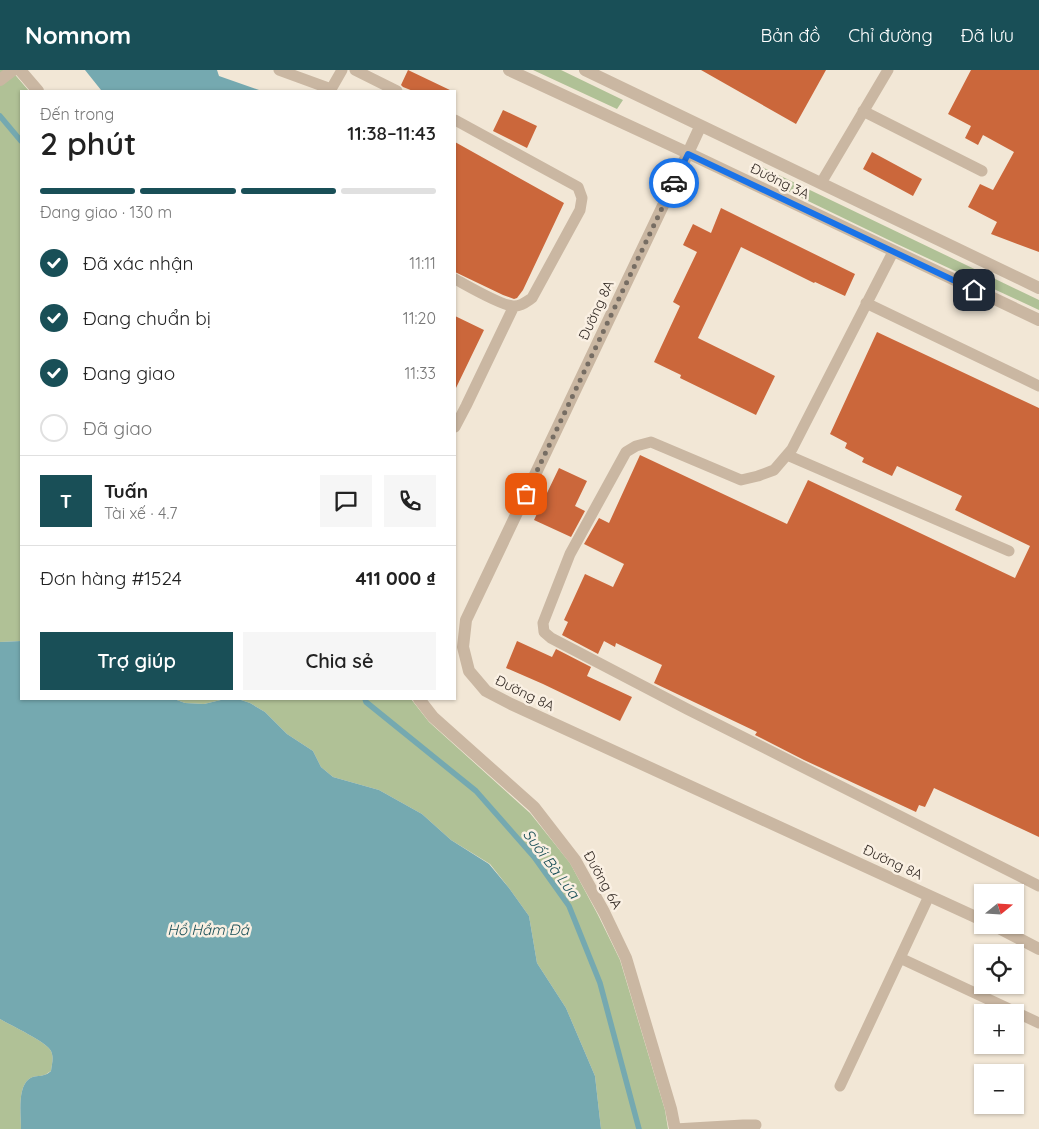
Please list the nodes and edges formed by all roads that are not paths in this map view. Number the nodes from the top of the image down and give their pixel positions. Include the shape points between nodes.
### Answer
1 (20, 70) edge
2 (279, 70) edge
3 (342, 70) edge
4 (354, 70) edge
5 (509, 70) edge
6 (585, 70) edge
7 (888, 70) edge
8 (37, 90) edge
9 (331, 90) edge
10 (395, 90) edge
11 (863, 111) junction
12 (456, 121) edge
13 (700, 126) junction
14 (688, 154) junction
15 (982, 171) dead end
16 (821, 183) junction
17 (892, 252) junction
18 (456, 279) edge
19 (1039, 288) edge
20 (866, 303) junction
21 (514, 306) junction
22 (1039, 320) edge
23 (1039, 386) edge
24 (456, 425) edge
25 (787, 455) junction
26 (1009, 552) dead end
27 (420, 700) edge
28 (1039, 886) edge
29 (929, 896) junction
30 (974, 916) edge
31 (1010, 934) edge
32 (1039, 949) edge
33 (900, 958) junction
34 (1039, 1023) edge
35 (840, 1086) dead end
36 (755, 1127) edge
37 (675, 1129) edge
38 (767, 1129) edge

1 - 8 street
2 - 9 lane
3 - 9 lane
4 - 10 lane
5 - 14 street, Đường 3A
6 - 13 street, Đường 3A
7 - 11 lane
11 - 15 lane
11 - 16 lane
12 - 21 lane via 578,187 582,198 580,210 532,298
13 - 14 street, Đường 8A
13 - 16 street, Đường 3A
14 - 17 street, Đường 3A
14 - 29 street, Đường 8A via 466,620 463,647 470,671 486,691 511,704
16 - 19 street, Đường 3A
17 - 20 lane
17 - 22 street, Đường 3A
18 - 21 lane
20 - 23 lane
20 - 25 lane
21 - 24 lane
25 - 26 lane
25 - 28 lane via 774,470 741,480 651,442 626,452 570,554 543,623 544,632 687,709
27 - 37 street, Đường 6A via 433,717 534,807 575,860 626,958
29 - 30 street, Đường 8A
29 - 33 lane
31 - 32 street
33 - 34 lane
33 - 35 lane
36 - 37 lane
36 - 38 lane

